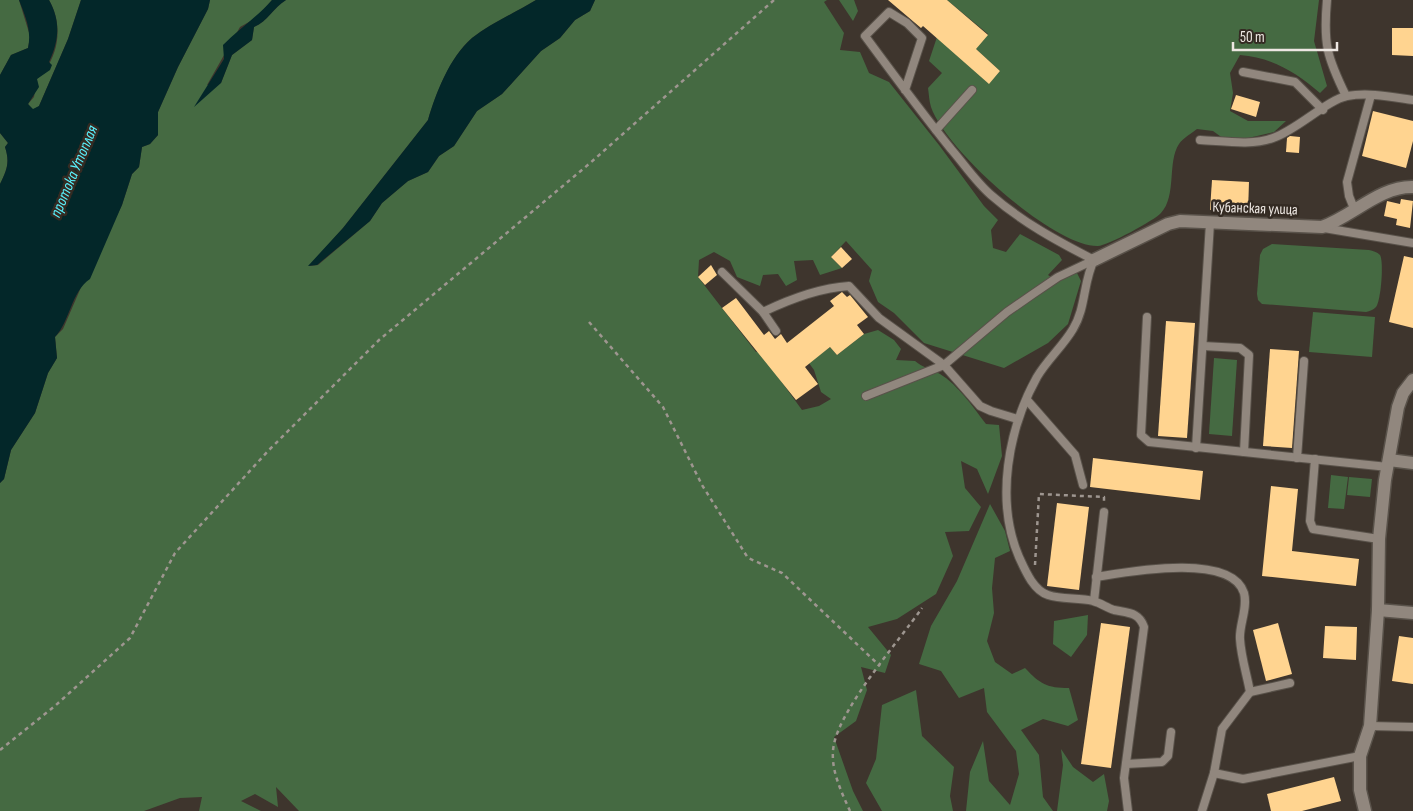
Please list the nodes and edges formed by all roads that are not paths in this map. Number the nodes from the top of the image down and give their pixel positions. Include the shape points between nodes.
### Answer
1 (1327, 0) edge
2 (1243, 72) dead end
3 (905, 90) junction
4 (972, 90) dead end
5 (1370, 95) junction
6 (1346, 96) junction
7 (1413, 100) edge
8 (1323, 110) junction
9 (936, 130) junction
10 (1200, 140) dead end
11 (1413, 188) edge
12 (1355, 211) junction
13 (1210, 223) junction
14 (1322, 227) junction
15 (1413, 243) edge
16 (1094, 260) junction
17 (722, 272) dead end
18 (763, 312) junction
19 (1147, 317) dead end
20 (776, 331) dead end
21 (1203, 346) junction
22 (1304, 361) dead end
23 (944, 365) junction
24 (1413, 380) edge
25 (866, 396) dead end
26 (1026, 400) junction
27 (1017, 419) junction
28 (1196, 448) junction
29 (1244, 452) junction
30 (1297, 458) junction
31 (1314, 459) junction
32 (1388, 463) junction
33 (1413, 463) edge
34 (1083, 485) dead end
35 (1104, 512) road end
36 (1379, 539) junction
37 (1096, 577) junction
38 (1094, 601) junction
39 (1378, 610) junction
40 (1413, 613) edge
41 (1290, 683) dead end
42 (1250, 692) junction
43 (1370, 726) junction
44 (1413, 727) edge
45 (1170, 732) dead end
46 (1360, 756) junction
47 (1126, 764) junction
48 (1214, 773) junction
49 (1128, 811) edge
50 (1202, 811) edge
51 (1365, 811) edge

1 - 6 lane via 1326,50
2 - 8 lane via 1295,82
3 - 3 lane via 922,38 907,23 888,12 865,36
3 - 9 lane
4 - 9 lane
5 - 6 lane
5 - 7 lane
5 - 12 lane via 1347,182 1348,196
6 - 8 lane
8 - 10 lane via 1291,130 1261,141
9 - 16 lane via 989,194 1027,224
11 - 12 street, Кубанская улица via 1389,190
12 - 14 street, Кубанская улица
13 - 14 street, Кубанская улица
13 - 16 street, Кубанская улица via 1168,224
13 - 21 lane
14 - 15 lane
16 - 23 lane via 1058,277 1020,303
16 - 26 lane via 1073,329 1046,362
17 - 18 lane
18 - 20 lane
18 - 23 lane via 788,300 849,286 879,318
19 - 28 lane via 1141,435 1153,443
21 - 28 lane
21 - 29 lane via 1240,348 1249,355
22 - 30 lane
23 - 25 lane
23 - 27 lane via 980,406
24 - 32 street via 1398,407
26 - 27 lane
26 - 34 lane via 1074,455
27 - 38 lane via 1006,471 1016,550 1040,590 1049,595
28 - 29 lane
29 - 30 lane
30 - 31 lane
31 - 32 lane
31 - 36 lane via 1310,522 1313,529
32 - 33 street
32 - 36 street
35 - 37 lane
36 - 39 street
37 - 38 lane
37 - 42 lane via 1151,569 1201,568 1221,573 1236,582 1244,594 1240,638
38 - 47 lane via 1112,610 1136,614 1144,627
39 - 40 street
39 - 43 street
41 - 42 lane
42 - 48 lane via 1222,729
43 - 44 lane
43 - 46 street
45 - 47 lane via 1168,756 1162,762
46 - 48 lane via 1243,780
46 - 51 street via 1360,790
47 - 49 lane via 1124,789
48 - 50 lane

